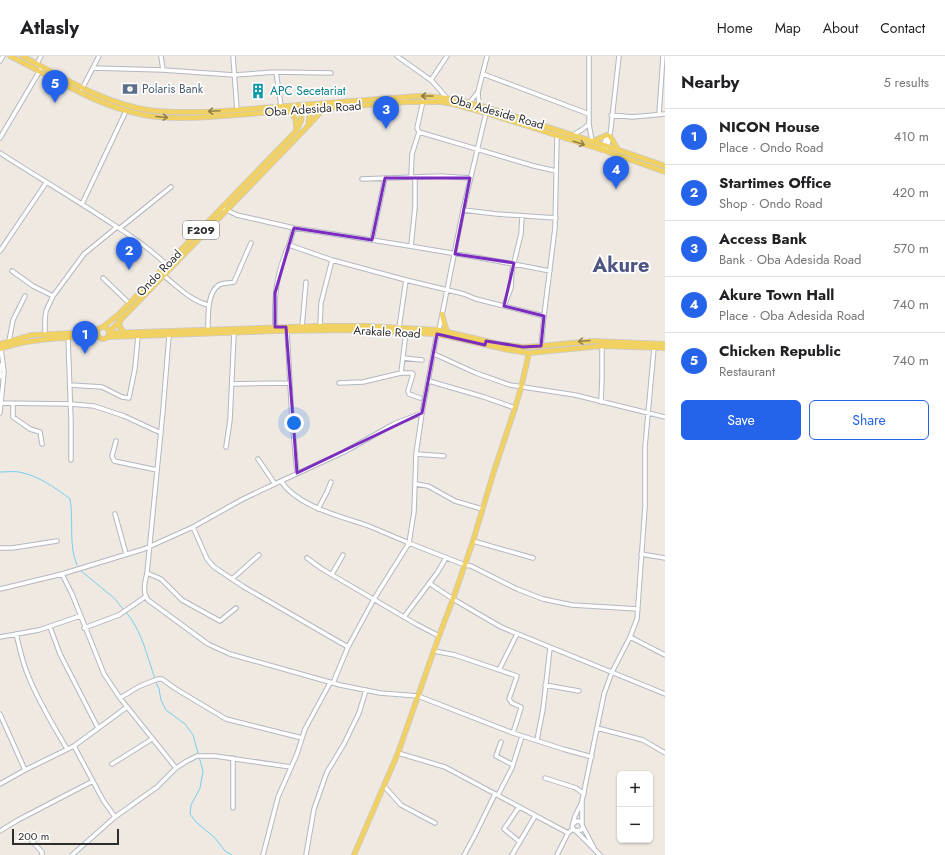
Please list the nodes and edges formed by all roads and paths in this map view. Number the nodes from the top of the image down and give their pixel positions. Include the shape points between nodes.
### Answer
1 (3, 56) edge
2 (10, 56) edge
3 (22, 56) edge
4 (41, 56) edge
5 (99, 56) edge
6 (161, 56) edge
7 (233, 56) edge
8 (397, 56) edge
9 (447, 56) edge
10 (482, 56) edge
11 (589, 56) edge
12 (619, 56) edge
13 (663, 56) edge
14 (487, 57) edge
15 (0, 61) edge
16 (37, 64) junction
17 (93, 68) junction
18 (41, 69) junction
19 (163, 70) junction
20 (276, 72) junction
21 (332, 72) dead end
22 (483, 74) junction
23 (234, 75) junction
24 (431, 80) junction
25 (82, 90) junction
26 (478, 92) junction
27 (445, 96) junction
28 (383, 101) junction
29 (423, 101) junction
30 (470, 102) junction
31 (479, 105) junction
32 (281, 106) junction
33 (302, 107) junction
34 (311, 107) junction
35 (325, 107) junction
36 (237, 110) junction
37 (288, 110) junction
38 (126, 111) junction
39 (486, 113) junction
40 (589, 114) junction
41 (659, 114) junction
42 (665, 114) edge
43 (612, 115) junction
44 (589, 124) junction
45 (308, 126) junction
46 (296, 131) junction
47 (419, 132) junction
48 (573, 135) junction
49 (608, 135) junction
50 (557, 136) junction
51 (0, 138) edge
52 (593, 141) junction
53 (606, 145) junction
54 (476, 149) junction
55 (618, 149) junction
56 (604, 151) junction
57 (0, 153) edge
58 (665, 166) edge
59 (556, 171) junction
60 (665, 172) edge
61 (413, 177) junction
62 (385, 178) junction
63 (470, 178) junction
64 (362, 179) dead end
65 (46, 183) junction
66 (171, 187) dead end
67 (82, 204) junction
68 (224, 209) junction
69 (463, 210) junction
70 (522, 216) junction
71 (556, 218) junction
72 (118, 228) junction
73 (294, 228) junction
74 (372, 240) junction
75 (251, 243) dead end
76 (289, 245) junction
77 (411, 246) junction
78 (0, 251) edge
79 (454, 254) junction
80 (332, 260) junction
81 (514, 263) junction
82 (169, 266) junction
83 (12, 271) dead end
84 (550, 271) junction
85 (164, 275) junction
86 (103, 278) dead end
87 (406, 280) junction
88 (306, 282) dead end
89 (447, 290) junction
90 (25, 296) dead end
91 (53, 296) junction
92 (130, 303) junction
93 (208, 305) junction
94 (504, 306) junction
95 (442, 314) junction
96 (544, 316) junction
97 (119, 320) junction
98 (104, 326) junction
99 (302, 326) junction
100 (320, 326) junction
101 (275, 327) junction
102 (352, 328) junction
103 (399, 328) junction
104 (98, 329) junction
105 (287, 329) junction
106 (208, 330) junction
107 (406, 332) junction
108 (438, 332) junction
109 (448, 332) junction
110 (124, 333) junction
111 (234, 333) junction
112 (45, 334) junction
113 (109, 334) junction
114 (138, 336) junction
115 (169, 336) junction
116 (68, 337) junction
117 (99, 337) junction
118 (10, 341) junction
119 (486, 343) junction
120 (665, 344) edge
121 (572, 345) junction
122 (541, 346) junction
123 (602, 346) junction
124 (0, 347) edge
125 (654, 348) junction
126 (665, 348) edge
127 (529, 353) junction
128 (434, 354) junction
129 (403, 358) junction
130 (422, 360) dead end
131 (0, 365) edge
132 (401, 373) junction
133 (0, 377) edge
134 (429, 381) junction
135 (290, 383) junction
136 (339, 383) dead end
137 (232, 384) junction
138 (70, 385) junction
139 (2, 387) edge
140 (521, 388) junction
141 (420, 398) dead end
142 (601, 402) junction
143 (1, 403) edge
144 (13, 404) junction
145 (71, 404) junction
146 (515, 408) junction
147 (648, 412) junction
148 (0, 413) edge
149 (422, 413) junction
150 (665, 417) edge
151 (161, 432) junction
152 (116, 441) dead end
153 (42, 444) dead end
154 (226, 447) dead end
155 (416, 454) junction
156 (444, 456) dead end
157 (258, 459) dead end
158 (71, 460) dead end
159 (157, 470) junction
160 (297, 473) junction
161 (281, 481) junction
162 (331, 482) dead end
163 (275, 484) junction
164 (416, 484) junction
165 (318, 509) junction
166 (482, 509) junction
167 (115, 514) dead end
168 (193, 527) junction
169 (57, 541) dead end
170 (473, 541) junction
171 (409, 543) junction
172 (150, 546) junction
173 (0, 548) edge
174 (126, 554) junction
175 (641, 554) junction
176 (259, 555) dead end
177 (343, 555) dead end
178 (307, 558) dead end
179 (446, 558) junction
180 (533, 558) dead end
181 (665, 558) edge
182 (465, 565) junction
183 (147, 573) junction
184 (62, 574) junction
185 (332, 574) junction
186 (232, 579) junction
187 (429, 583) junction
188 (0, 589) edge
189 (145, 597) junction
190 (374, 599) junction
191 (453, 599) junction
192 (236, 608) dead end
193 (638, 609) junction
194 (80, 616) junction
195 (404, 617) junction
196 (50, 627) junction
197 (84, 628) junction
198 (16, 634) junction
199 (517, 634) junction
200 (439, 636) junction
201 (0, 637) edge
202 (630, 637) junction
203 (348, 647) junction
204 (550, 648) junction
205 (434, 651) junction
206 (665, 655) edge
207 (499, 670) junction
208 (612, 672) junction
209 (332, 683) junction
210 (545, 685) junction
211 (366, 690) junction
212 (579, 691) dead end
213 (665, 694) edge
214 (418, 696) junction
215 (120, 698) junction
216 (127, 707) junction
217 (0, 714) edge
218 (98, 728) junction
219 (597, 728) junction
220 (513, 733) junction
221 (522, 736) junction
222 (302, 738) junction
223 (152, 739) junction
224 (537, 740) junction
225 (501, 742) dead end
226 (74, 746) junction
227 (67, 749) junction
228 (398, 753) junction
229 (665, 753) edge
230 (592, 756) junction
231 (233, 758) junction
232 (112, 764) dead end
233 (513, 765) junction
234 (291, 767) junction
235 (176, 768) junction
236 (25, 770) junction
237 (545, 778) dead end
238 (93, 781) junction
239 (0, 784) edge
240 (384, 786) junction
241 (584, 794) junction
242 (496, 795) junction
243 (582, 801) junction
244 (519, 807) junction
245 (233, 808) dead end
246 (536, 816) junction
247 (115, 817) junction
248 (435, 823) dead end
249 (574, 823) junction
250 (583, 825) junction
251 (573, 828) junction
252 (0, 832) edge
253 (578, 832) junction
254 (568, 833) junction
255 (32, 841) dead end
256 (520, 842) junction
257 (595, 849) junction
258 (42, 855) edge
259 (72, 855) edge
260 (262, 855) edge
261 (306, 855) edge
262 (354, 855) edge
263 (464, 855) edge
264 (512, 855) edge
265 (557, 855) edge
266 (600, 855) edge

1 - 15 street
2 - 18 main road, Oba Adesida Road
3 - 16 main road
4 - 16 street
5 - 17 street
6 - 19 street
7 - 23 street
8 - 24 street
9 - 24 street
10 - 14 street
11 - 40 street
12 - 43 street
13 - 41 street
14 - 22 street
16 - 18 main road
17 - 19 street
17 - 25 street
18 - 25 main road, Oba Adesida Road
18 - 51 street
19 - 23 street
20 - 21 street
20 - 23 street
20 - 32 street
22 - 26 street
22 - 40 street
23 - 36 street
24 - 27 street
36 -> 25 main road via 147,110 117,103
25 - 38 main road, Oba Adesida Road via 102,102
26 - 30 street
26 - 31 street
27 -> 28 main road, Oba Adeside Road via 420,96
27 - 30 main road, Oba Adeside Road
28 - 29 main road, Oba Adesida Road
28 - 34 main road, Oba Adeside Road
28 - 35 main road, Oba Adesida Road
29 - 39 main road, Oba Adesida Road via 453,104
29 - 47 street via 417,128
30 - 31 main road, Oba Adeside Road
31 - 48 main road, Oba Adeside Road
32 - 33 main road
32 - 36 main road
33 - 34 main road, Oba Adesida Road
33 - 37 main road, Oba Adesida Road
33 - 46 main road, F209 via 301,121
34 - 35 main road, Oba Adesida Road
34 - 45 main road
35 - 45 main road
38 -> 37 main road, Oba Adesida Road via 180,118
37 - 46 main road via 296,119
38 - 67 street
39 - 50 main road, Oba Adesida Road
39 - 54 street
40 - 44 street
41 - 42 street
41 - 43 street via 632,117
43 - 49 street
44 - 48 street
44 - 52 street
45 - 68 main road, Ondo Road / F209
46 - 68 main road, Ondo Road / F209
47 - 54 street
47 - 61 street via 413,150
48 - 52 main road, Oba Adeside Road
49 - 52 main road
49 - 53 street
49 - 55 main road
50 -> 56 main road, Oba Adesida Road
50 - 59 street
52 - 53 main road, Oba Adeside Road
53 - 55 main road, Oba Adeside Road
53 - 56 street
54 - 59 street
54 - 63 street
55 - 58 main road, Oba Adeside Road
56 - 60 main road, Oba Adesida Road
57 - 65 street
59 - 71 street
61 - 62 street
61 - 63 street
61 - 77 street via 415,207
62 - 64 street
62 - 74 street
63 - 69 street
65 - 67 street
65 - 78 street
66 - 72 street
67 - 72 street
68 - 73 street via 237,215
68 - 82 main road, Ondo Road / F209
69 - 70 street
69 - 79 street
70 - 71 street
70 - 81 street via 521,234
71 - 84 street
72 - 82 street
72 - 91 street via 84,254
73 - 74 street
73 - 76 street
74 - 77 street
75 - 93 street via 236,279 232,283 218,285
76 - 80 street
76 - 101 street via 277,283
77 - 79 street
79 - 81 street
79 - 89 street
80 - 87 street
80 - 100 street via 321,303
81 - 84 street
81 - 94 street via 510,293
82 - 85 main road, Ondo Road / F209
82 - 92 main road, Ondo Road / F209
83 - 91 street
84 - 96 street
85 - 93 street via 184,293 199,303
85 - 97 main road, Ondo Road / F209
86 - 92 street
87 - 89 street
87 - 103 street
88 - 99 street
89 - 94 street
89 - 95 street
90 - 118 street via 13,320
91 - 112 street via 46,311
92 - 98 main road, Ondo Road / F209
93 - 106 street
94 - 96 street
95 - 108 street
95 - 109 main road
96 - 122 street
97 - 110 main road
97 - 113 main road, Ondo Road / F209
98 - 104 main road, F209
98 - 113 main road
99 - 100 main road, Arakale Road
99 - 105 main road, Arakale Road
100 - 102 main road, Arakale Road
101 - 105 main road, Arakale Road
101 - 106 main road, Arakale Road
102 - 103 main road, Arakale Road
102 - 105 main road, Arakale Road
102 - 107 main road, Arakale Road
103 - 108 main road, Arakale Road
104 - 112 main road, F209
104 - 117 main road
105 - 111 main road, Arakale Road
105 - 135 street
106 - 110 main road, Arakale Road
107 - 108 main road, Arakale Road
107 - 129 street
108 - 109 main road, Arakale Road
108 - 119 main road, Arakale Road
108 - 128 street
109 - 119 main road, Arakale Road
110 - 113 main road, Arakale Road
111 - 115 main road, Arakale Road
111 - 137 street
112 - 118 main road, F209
113 - 114 main road, Arakale Road
113 - 117 main road via 103,339
114 - 115 main road, Arakale Road
114 - 138 street via 129,398 102,387
115 - 151 street
116 - 117 main road
116 - 124 main road
116 - 138 street
118 - 124 main road, F209
119 - 122 main road, Arakale Road
119 - 127 main road, Arakale Road
120 -> 121 main road, Arakale Road via 593,340
121 - 122 main road, Arakale Road
121 - 123 main road, Arakale Road
121 - 127 main road, Arakale Road
123 - 125 main road, Arakale Road
123 - 142 street
124 - 139 street via 4,364
125 - 126 main road, Arakale Road
125 - 147 street
127 - 140 main road
128 - 134 street
128 - 140 street via 490,379
129 - 130 street
129 - 132 street
131 - 133 street
132 - 136 street via 363,382
132 - 141 street via 412,372 408,392
134 - 146 street
134 - 149 street
135 - 137 street
135 - 160 street
137 - 154 street
138 - 145 street
139 - 143 street
140 - 142 street via 575,395
140 - 146 main road
142 - 147 street
143 - 144 street
143 - 148 street
144 - 145 street
144 - 153 street via 13,417 30,429 40,432
145 - 151 street via 107,410
145 - 158 street
146 - 166 main road
147 - 150 street
147 - 175 street
149 - 155 street
149 - 160 street via 394,424 344,452
151 - 159 street
152 - 159 street via 112,456 114,461
155 - 156 street
155 - 164 street
157 - 163 street
159 - 172 street
160 - 161 street
161 - 163 street
161 - 165 street via 298,497
162 - 165 street
163 - 168 street
164 - 166 street via 428,486 455,501
164 - 171 street
165 - 171 street
166 - 170 main road
167 - 174 street
168 - 172 street
168 - 186 street via 209,563
169 - 173 street
170 - 180 street
170 - 182 main road
171 - 179 street
171 - 190 street
172 - 174 street
172 - 183 street
174 - 184 street
175 - 181 street
175 - 193 street
176 - 186 street
177 - 185 street
178 - 185 street
179 - 182 street
179 - 187 street
182 - 191 main road
182 - 193 street via 544,599 572,605
183 - 189 street
183 - 192 street via 161,579 182,600 220,622
184 - 188 street
184 - 194 street
185 - 190 street
186 - 203 street
187 - 191 street
187 - 195 street
189 - 197 street via 119,615
189 - 209 street via 193,634 220,650
190 - 195 street
190 - 203 street
191 - 199 street
191 - 200 main road
193 - 202 street
194 - 196 street
194 - 197 street
195 - 200 street
196 - 198 street
196 - 218 street via 60,654
197 - 215 street via 104,674
198 - 201 street
198 - 227 street via 28,675
199 - 204 street
199 - 207 street
200 - 205 main road
202 - 206 street
202 - 208 street
203 - 209 street
204 - 208 street
204 - 210 street
205 - 207 street via 455,655
205 - 214 main road
207 - 220 street via 517,676 509,699 521,707
208 - 213 street
208 - 219 street via 604,694
209 - 211 street
209 - 222 street
210 - 212 street
210 - 224 street
211 - 214 street
211 - 261 street via 359,713 322,786 313,814
214 - 220 street
214 - 228 main road
215 - 216 street
215 - 222 street via 140,686 163,679 226,719
216 - 218 street
216 - 223 street
217 - 236 street
218 - 226 street
219 - 229 street via 642,740
219 - 230 street
220 - 221 street
221 - 224 street
221 - 233 street
222 - 234 street
223 - 232 street
223 - 235 street
224 - 230 street
225 - 233 street via 496,756
226 - 227 street
226 - 238 street
227 - 236 street
228 - 240 main road
228 - 242 street via 445,767
230 - 241 street
231 - 234 street
231 - 235 street via 197,756
231 - 245 street
233 - 242 street
234 - 260 street via 278,797
235 - 247 street via 157,787
236 - 239 street
237 - 241 street via 576,788
238 - 247 street
238 - 252 street
240 - 248 street via 401,805
240 - 262 main road
241 - 243 street
242 - 244 street
242 - 263 street
243 - 249 street
243 - 250 street
244 - 246 street
244 - 256 street via 504,829
246 - 254 street
246 - 256 street
247 - 259 street
249 - 250 street via 577,821
249 - 251 street
250 - 253 street
250 - 257 street
251 - 253 street
251 - 254 street
253 - 257 street
254 - 265 street
255 - 258 street
256 - 264 street
257 - 266 street

